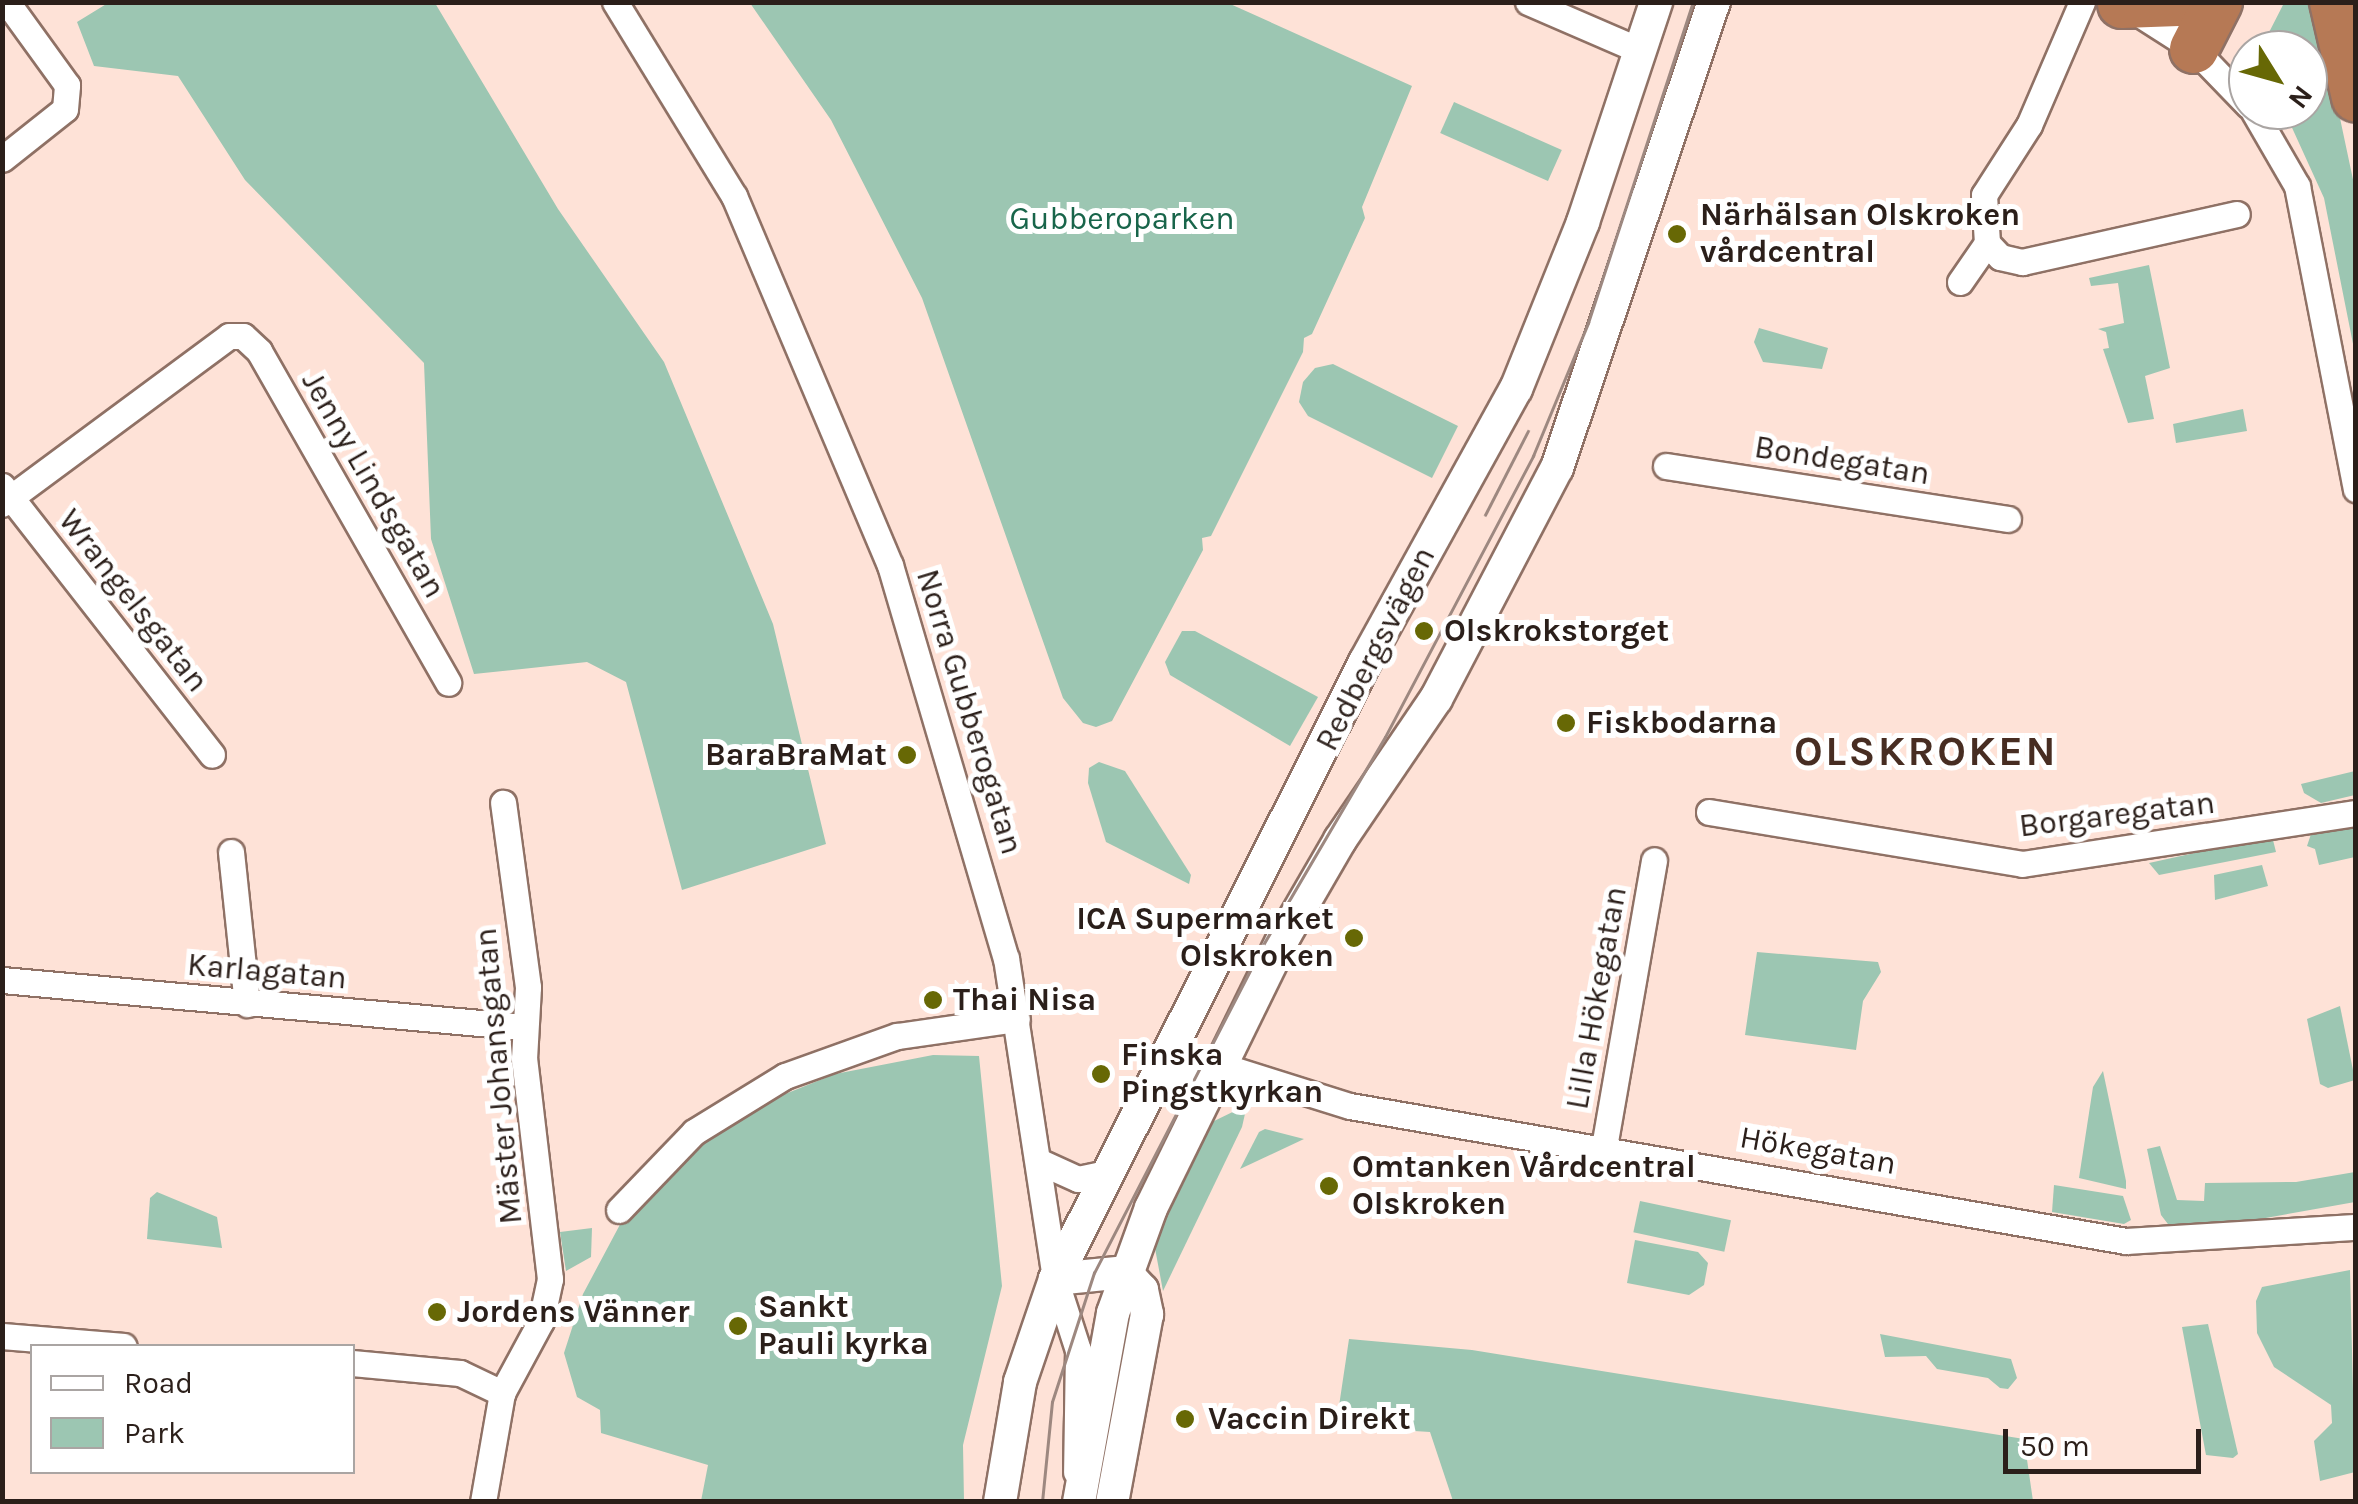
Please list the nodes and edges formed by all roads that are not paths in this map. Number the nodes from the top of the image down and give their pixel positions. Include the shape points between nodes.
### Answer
1 (7, 2) edge
2 (616, 2) edge
3 (1528, 2) edge
4 (1656, 2) edge
5 (1714, 2) edge
6 (2082, 2) edge
7 (2178, 2) edge
8 (2218, 2) edge
9 (2334, 2) edge
10 (2121, 3) edge
11 (2194, 49) junction
12 (1638, 50) junction
13 (2228, 84) edge
14 (2356, 97) edge
15 (2264, 130) edge
16 (2, 160) edge
17 (2237, 214) dead end
18 (1987, 243) junction
19 (1960, 282) dead end
20 (1666, 466) dead end
21 (2356, 489) edge
22 (5, 496) edge
23 (2008, 519) dead end
24 (448, 683) dead end
25 (212, 755) dead end
26 (503, 803) dead end
27 (1708, 812) dead end
28 (2356, 812) edge
29 (231, 852) dead end
30 (1654, 860) dead end
31 (2, 980) edge
32 (248, 1004) junction
33 (1017, 1019) junction
34 (525, 1027) junction
35 (1222, 1066) junction
36 (1156, 1074) junction
37 (1604, 1147) junction
38 (1038, 1161) junction
39 (1106, 1173) junction
40 (620, 1210) dead end
41 (2356, 1227) edge
42 (1124, 1272) junction
43 (1055, 1279) junction
44 (2, 1336) edge
45 (100, 1344) edge
46 (355, 1363) edge
47 (502, 1394) junction
48 (1079, 1498) edge
49 (483, 1502) edge
50 (1000, 1502) edge
51 (1112, 1502) edge

1 - 16 street via 67,84 65,109
2 - 33 street, Norra Gubberogatan via 734,196 890,566 978,852
3 - 12 street
4 - 12 street, Redbergsvägen
5 - 35 street, Redbergsvägen via 1557,468 1436,699 1311,888
6 - 18 street via 2029,125 1984,195
7 - 10 highway
8 - 11 highway
9 - 14 highway
10 - 11 street
11 - 13 street
12 - 36 street, Redbergsvägen via 1583,222 1516,390 1365,662
15 - 21 street via 2297,186
17 - 18 street via 2022,262 2000,257
18 - 19 street
20 - 23 street, Bondegatan
22 - 24 street, Jenny Lindsgatan via 229,336 243,336 259,351
22 - 25 street, Wrangelsgatan
26 - 34 street, Mäster Johansgatan via 528,987
27 - 28 street, Borgaregatan via 2022,864
29 - 32 street
30 - 37 street, Lilla Hökegatan
31 - 32 street, Karlagatan
32 - 34 street, Karlagatan
33 - 38 street, Norra Gubberogatan
33 - 40 street via 897,1036 785,1076 694,1132
34 - 47 street, Mäster Johansgatan via 550,1279 541,1321
35 - 36 street, Hökegatan
35 - 37 street, Hökegatan via 1350,1106
35 - 42 street, Redbergsvägen
36 - 39 street, Redbergsvägen
37 - 41 street, Hökegatan via 2126,1242
38 - 39 street via 1078,1179
38 - 43 street, Norra Gubberogatan
39 - 43 street, Redbergsvägen
42 - 43 street
42 - 48 street, Redbergsvägen
42 - 51 street via 1142,1290 1146,1314
43 - 48 street, Norra Gubberogatan via 1078,1350 1073,1444
43 - 50 street, Redbergsvägen via 1020,1382
44 - 45 street
46 - 47 street via 460,1374
47 - 49 street, Mäster Johansgatan

